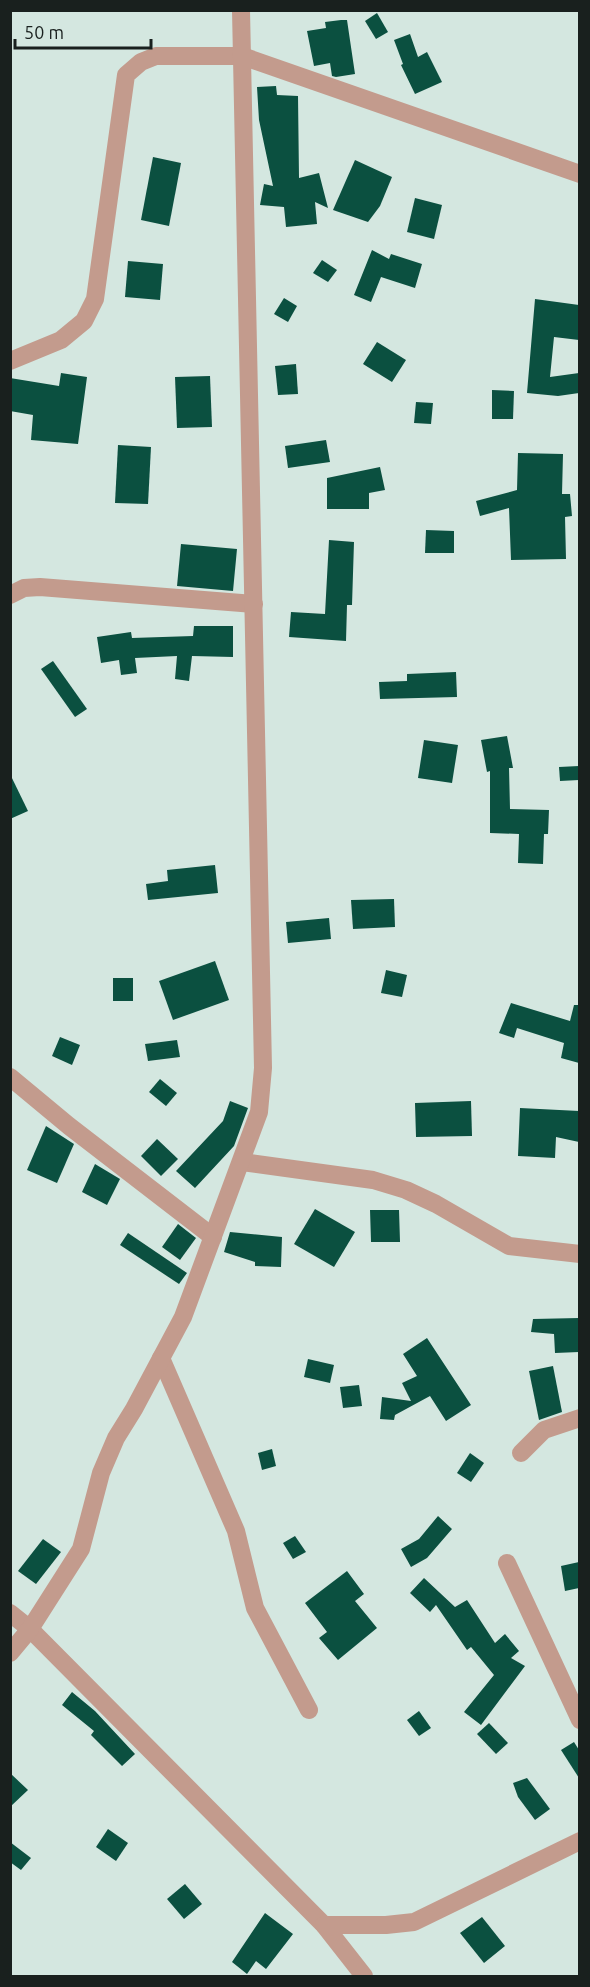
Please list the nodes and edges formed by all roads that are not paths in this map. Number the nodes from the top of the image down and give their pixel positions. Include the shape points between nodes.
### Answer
1 (241, 10) edge
2 (242, 56) junction
3 (579, 174) edge
4 (10, 361) edge
5 (10, 595) edge
6 (254, 604) junction
7 (10, 1077) edge
8 (242, 1162) junction
9 (213, 1237) junction
10 (579, 1254) edge
11 (161, 1358) junction
12 (579, 1418) edge
13 (521, 1453) dead end
14 (507, 1563) dead end
15 (10, 1613) edge
16 (30, 1629) junction
17 (10, 1653) edge
18 (309, 1710) dead end
19 (579, 1720) edge
20 (579, 1841) edge
21 (324, 1924) junction
22 (364, 1977) edge

1 - 2 street
2 - 3 street
2 - 4 street via 156,56 126,75 94,299 84,321 61,340
2 - 6 street
5 - 6 street via 24,588 40,587
6 - 8 street via 263,1068 259,1112
7 - 9 street
8 - 9 street
8 - 10 street via 373,1180 436,1203 509,1246
9 - 11 street via 183,1317
11 - 16 street via 101,1473 81,1549
11 - 18 street via 236,1531 255,1608
12 - 13 street via 544,1430
14 - 19 street
15 - 16 street
16 - 17 street
16 - 21 street
20 - 21 street via 414,1922
21 - 22 street

